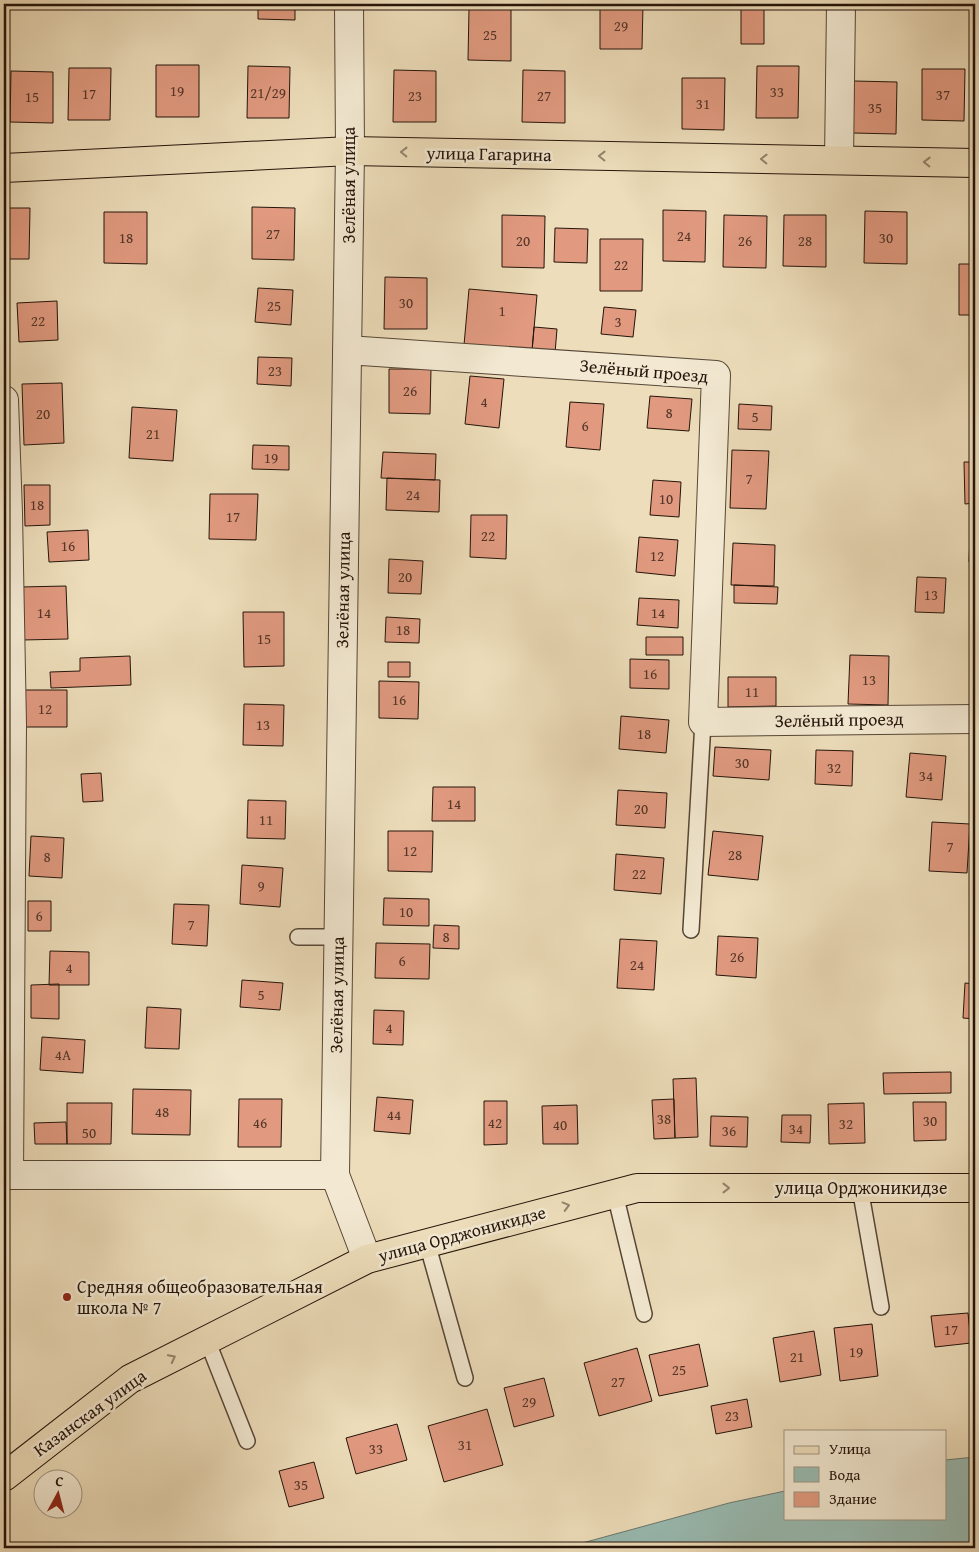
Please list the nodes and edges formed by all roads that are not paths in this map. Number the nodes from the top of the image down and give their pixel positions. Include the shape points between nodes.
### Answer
1 (349, 4) edge
2 (841, 4) edge
3 (350, 151) junction
4 (839, 160) junction
5 (975, 163) edge
6 (4, 168) edge
7 (347, 350) junction
8 (4, 400) edge
9 (975, 718) edge
10 (703, 722) junction
11 (691, 930) dead end
12 (338, 936) junction
13 (298, 937) dead end
14 (6, 1175) edge
15 (335, 1175) junction
16 (860, 1188) junction
17 (975, 1188) edge
18 (614, 1194) junction
19 (427, 1243) junction
20 (367, 1259) junction
21 (881, 1307) dead end
22 (644, 1314) dead end
23 (207, 1340) junction
24 (465, 1378) dead end
25 (247, 1441) dead end
26 (4, 1477) edge

1 - 3 street, Зелёная улица
2 - 4 street
4 -> 3 main road, улица Гагарина
3 - 6 main road, улица Гагарина
3 - 7 street, Зелёная улица
5 -> 4 main road, улица Гагарина
7 - 10 street, Зелёный проезд via 716,375
7 - 12 street, Зелёная улица
8 - 14 street via 12,725
9 - 10 street, Зелёный проезд
10 - 11 lane, Зелёный проезд
12 - 13 lane
12 - 15 street, Зелёная улица
14 - 15 street
15 - 20 street, улица Орджоникидзе
16 - 17 main road, улица Орджоникидзе
18 -> 16 main road, улица Орджоникидзе via 637,1188
16 - 21 lane
19 -> 18 main road, улица Орджоникидзе
18 - 22 lane
19 - 20 main road, улица Орджоникидзе
19 - 24 lane
20 - 23 main road, Казанская улица
23 - 25 lane
26 -> 23 main road, Казанская улица via 130,1379

